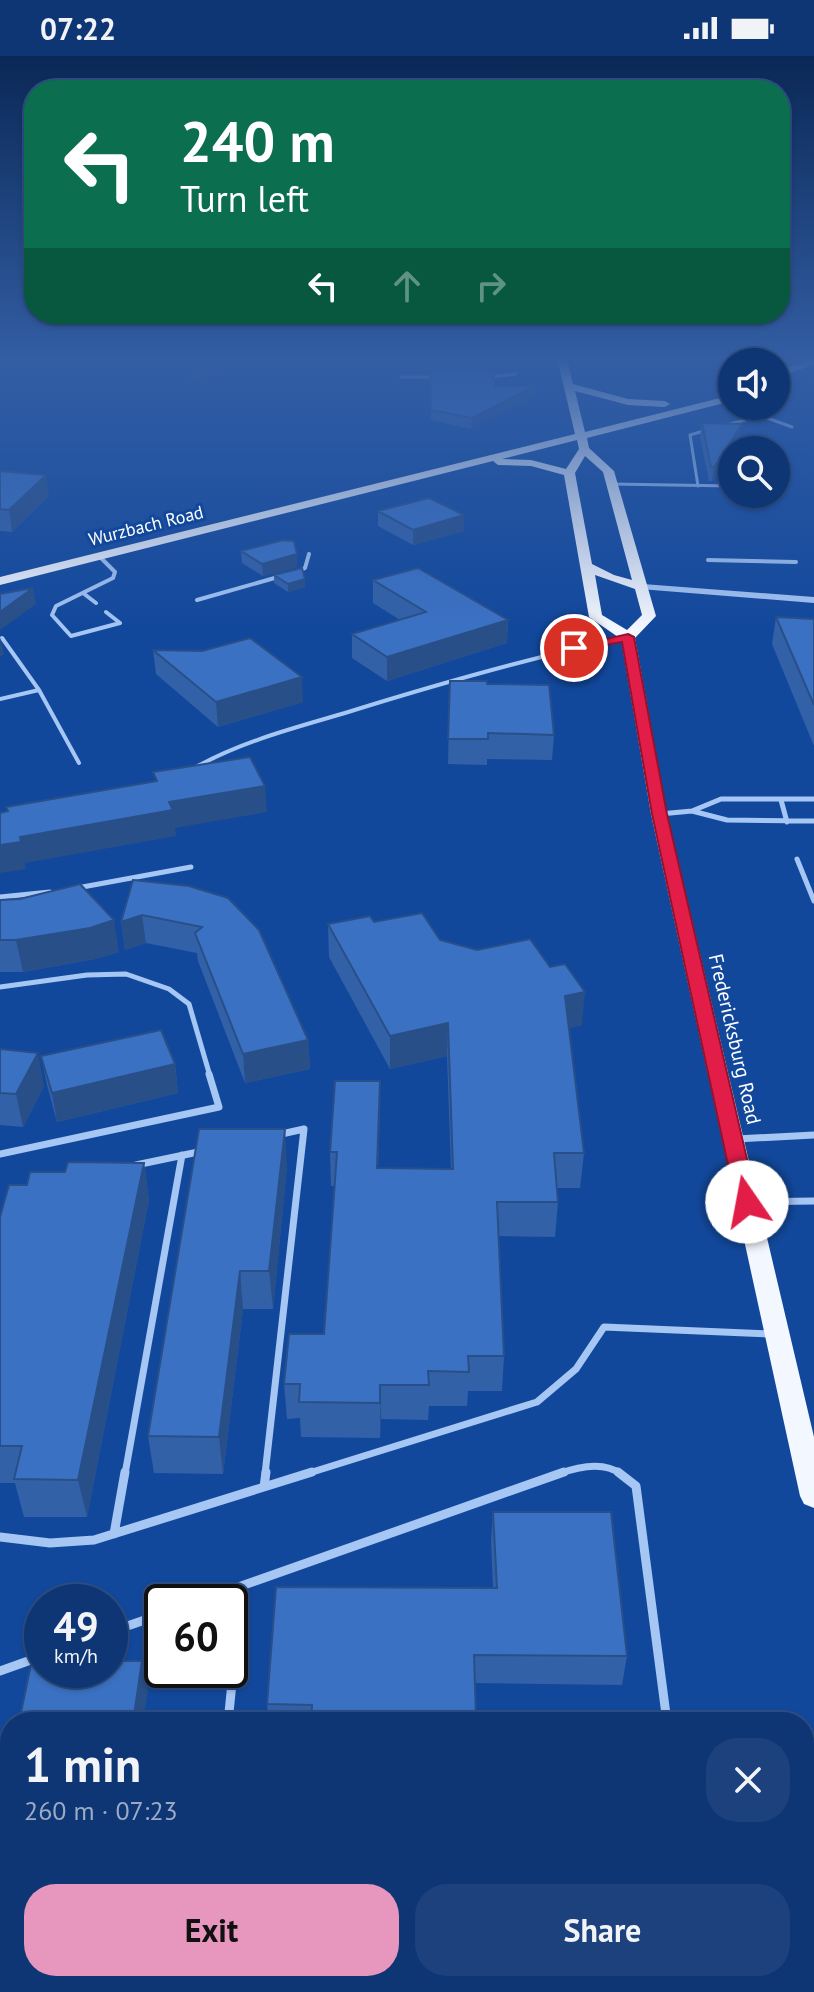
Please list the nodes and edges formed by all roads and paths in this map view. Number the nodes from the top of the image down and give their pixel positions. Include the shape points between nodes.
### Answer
1 (526, 448) edge
2 (692, 448) edge
3 (584, 449) joint
4 (470, 462) junction
5 (569, 473) junction
6 (612, 484) junction
7 (698, 486) junction
8 (718, 486) edge
9 (309, 554) dead end
10 (99, 556) junction
11 (708, 560) dead end
12 (796, 562) dead end
13 (587, 566) junction
14 (0, 581) edge
15 (643, 587) junction
16 (83, 593) junction
17 (197, 600) dead end
18 (814, 600) edge
19 (96, 603) dead end
20 (106, 612) dead end
21 (628, 637) junction
22 (2, 638) edge
23 (39, 690) junction
24 (0, 699) edge
25 (79, 763) dead end
26 (184, 773) edge
27 (814, 799) edge
28 (781, 800) junction
29 (692, 811) junction
30 (659, 814) junction
31 (814, 821) edge
32 (787, 822) junction
33 (797, 859) dead end
34 (191, 867) dead end
35 (66, 889) edge
36 (52, 892) edge
37 (0, 897) edge
38 (814, 901) edge
39 (0, 987) edge
40 (814, 1135) edge
41 (273, 1136) edge
42 (733, 1139) junction
43 (212, 1149) edge
44 (0, 1154) edge
45 (182, 1155) junction
46 (124, 1167) edge
47 (814, 1201) edge
48 (747, 1202) junction
49 (777, 1334) junction
50 (264, 1487) junction
51 (814, 1496) edge
52 (114, 1534) junction
53 (0, 1537) edge
54 (248, 1584) edge
55 (24, 1662) edge
56 (0, 1671) edge
57 (232, 1688) edge
58 (229, 1712) edge
59 (666, 1712) edge

1 - 4 main road, Wurzbach Road
2 - 7 lane
3 - 5 main road
3 - 6 main road via 608,471
4 - 5 main road via 523,462
4 - 10 main road, Wurzbach Road
5 - 13 main road
6 - 7 lane
6 - 15 main road
7 - 8 lane
9 - 17 lane via 300,571
10 - 14 main road, Wurzbach Road
10 - 16 lane via 115,572 113,578
11 - 12 lane
13 - 15 main road
13 - 21 main road via 596,617
15 - 18 street
15 - 21 main road via 649,616
16 - 19 lane
16 - 20 lane via 56,606 52,615 71,636 120,623
21 - 26 lane via 482,671 245,743
21 - 30 main road, Fredericksburg Road
22 - 23 lane
23 - 24 lane
23 - 25 lane
27 - 28 lane
28 - 29 lane via 721,799
28 - 32 lane
29 - 30 lane
29 - 32 lane via 727,820
30 - 42 main road, Fredericksburg Road
31 - 32 lane
33 - 38 lane
34 - 35 lane
36 - 37 lane
39 - 44 lane via 126,974 169,989 189,1004 219,1107
40 - 42 lane
41 - 50 lane via 304,1129
42 - 48 main road, Fredericksburg Road
43 - 45 lane
45 - 46 lane
45 - 52 lane
47 - 48 lane
48 - 49 main road, Fredericksburg Road
49 - 50 lane via 604,1327 581,1366 537,1402
49 - 51 main road, Fredericksburg Road
50 - 52 lane
52 - 53 lane via 50,1543
54 - 59 lane via 578,1467 613,1468 636,1486
55 - 56 lane
57 - 58 lane

